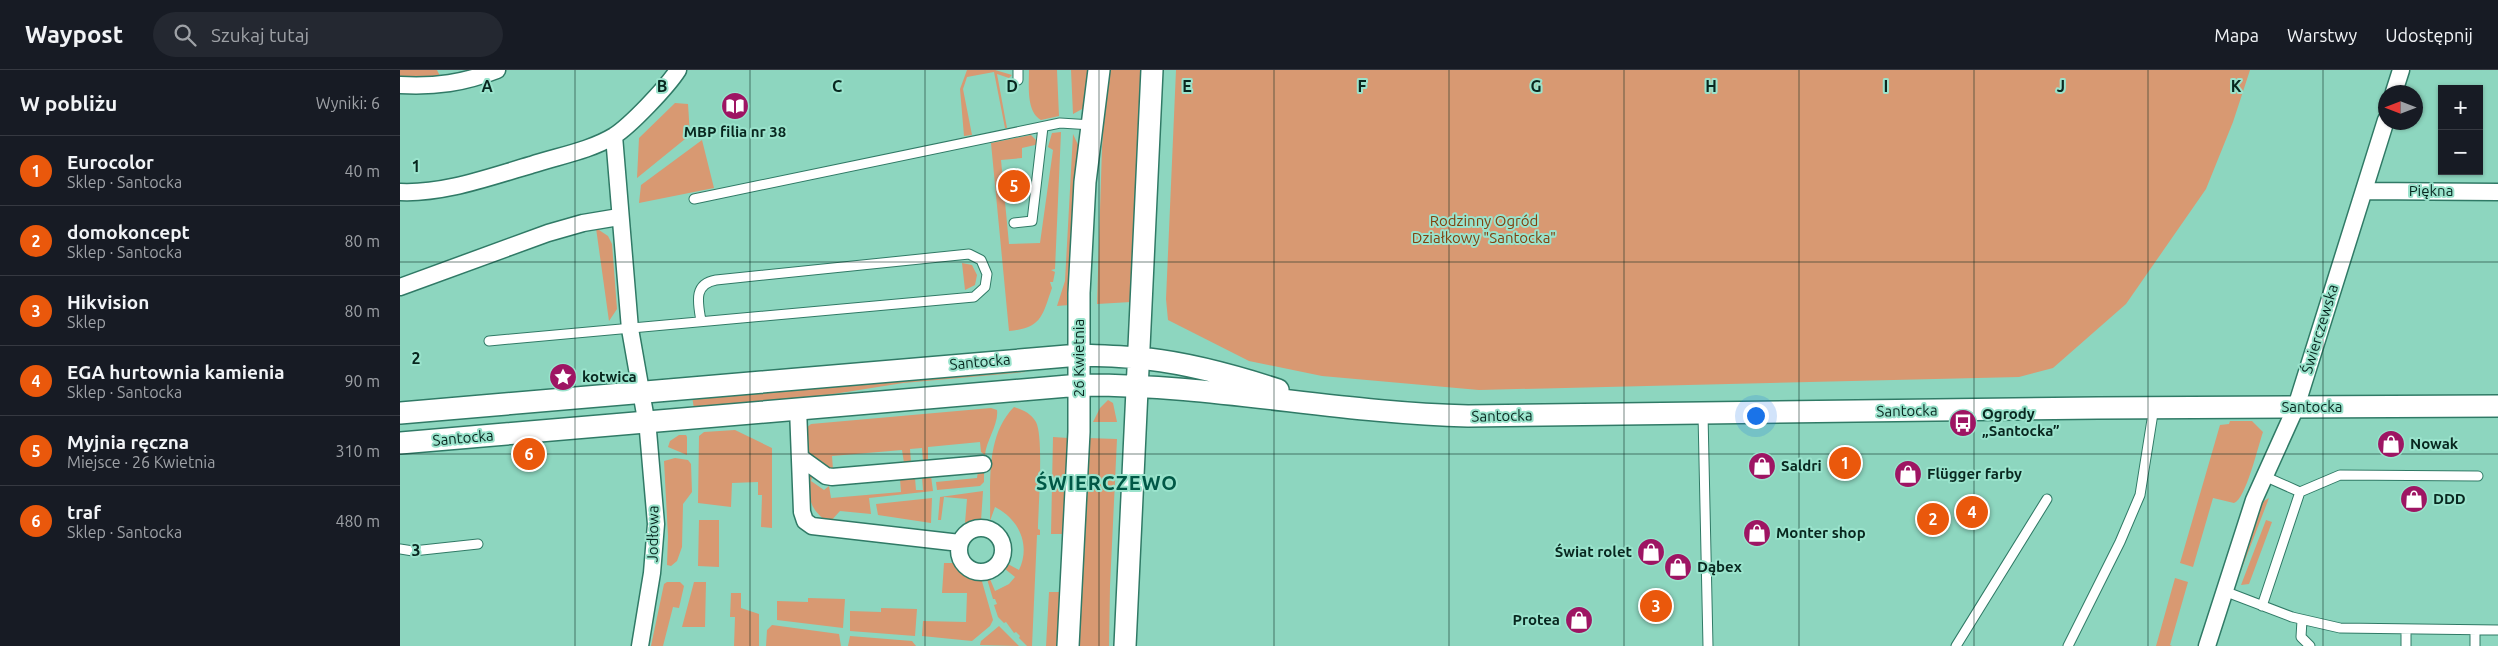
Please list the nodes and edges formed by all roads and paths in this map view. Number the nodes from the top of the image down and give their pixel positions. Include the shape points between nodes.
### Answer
1 (497, 70) edge
2 (678, 70) edge
3 (1018, 70) edge
4 (1098, 70) edge
5 (1152, 70) edge
6 (2401, 70) edge
7 (1018, 80) dead end
8 (400, 85) edge
9 (2396, 85) edge
10 (1093, 125) junction
11 (1043, 127) junction
12 (2383, 130) edge
13 (614, 136) junction
14 (2364, 191) junction
15 (400, 192) edge
16 (2498, 192) edge
17 (694, 199) dead end
18 (619, 217) junction
19 (1014, 223) dead end
20 (400, 287) edge
21 (701, 321) junction
22 (630, 329) junction
23 (489, 341) dead end
24 (1079, 355) junction
25 (1138, 358) junction
26 (1080, 385) junction
27 (1137, 385) junction
28 (639, 392) junction
29 (1316, 403) junction
30 (2498, 406) edge
31 (2154, 407) junction
32 (2296, 407) junction
33 (798, 408) junction
34 (400, 413) edge
35 (1703, 414) junction
36 (646, 422) junction
37 (400, 443) edge
38 (800, 458) junction
39 (983, 464) dead end
40 (2264, 476) junction
41 (2478, 476) dead end
42 (2300, 492) junction
43 (2047, 499) dead end
44 (960, 543) dead end
45 (478, 544) dead end
46 (400, 549) edge
47 (2224, 591) junction
48 (2262, 606) junction
49 (2302, 620) junction
50 (2406, 629) junction
51 (2475, 630) junction
52 (2498, 630) edge
53 (625, 646) edge
54 (631, 646) edge
55 (640, 646) edge
56 (1068, 646) edge
57 (1125, 646) edge
58 (1708, 646) edge
59 (1956, 646) edge
60 (2068, 646) edge
61 (2207, 646) edge
62 (2310, 646) edge
63 (2406, 646) edge
64 (2475, 646) edge

1 - 8 street via 446,85
2 - 13 street via 659,94
3 - 7 lane
4 - 10 street, 26 Kwietnia
5 - 25 street
6 - 9 street
10 - 11 lane via 1064,123
10 - 24 street, 26 Kwietnia via 1086,167
11 - 17 lane
11 - 19 lane via 1032,221
12 - 14 street, Świerczewska
13 - 15 street via 581,150 458,186 418,193
13 - 18 street
14 - 16 street, Piękna
14 - 32 street, Świerczewska
18 - 20 street via 548,233
18 - 22 street
21 - 21 lane via 974,296 985,287 987,274 981,260 969,254 708,281 699,292
21 - 22 lane
22 - 23 lane
22 - 28 street
24 - 25 street, Santocka
24 - 26 street, 26 Kwietnia
24 - 28 street, Santocka
25 - 27 street
25 - 29 street, Santocka via 1227,374
26 - 27 street, Santocka
26 - 33 street, Santocka
26 - 56 street, 26 Kwietnia
27 - 29 street, Santocka
27 - 57 street
28 - 34 street, Santocka
28 - 36 street
29 - 35 street, Santocka via 1446,416
30 - 32 street, Santocka
31 - 32 street, Santocka
31 - 35 street, Santocka
31 - 60 lane via 2140,495
32 - 40 street, Świerczewska
33 - 36 street, Santocka
33 - 38 street
35 - 58 lane
36 - 37 street, Santocka
36 - 55 street, Jodłowa via 655,542
38 - 39 street via 832,477
38 - 44 street via 802,512 805,521 812,526
40 - 42 lane
40 - 47 street, Świerczewska
41 - 42 lane via 2340,475
42 - 48 lane
43 - 59 lane
45 - 46 lane via 413,551
47 - 48 lane
47 - 61 street, Świerczewska
48 - 49 lane
49 - 50 lane via 2340,628
49 - 62 lane via 2301,637
50 - 51 lane
50 - 63 lane
51 - 52 lane
51 - 64 lane
53 - 54 street

